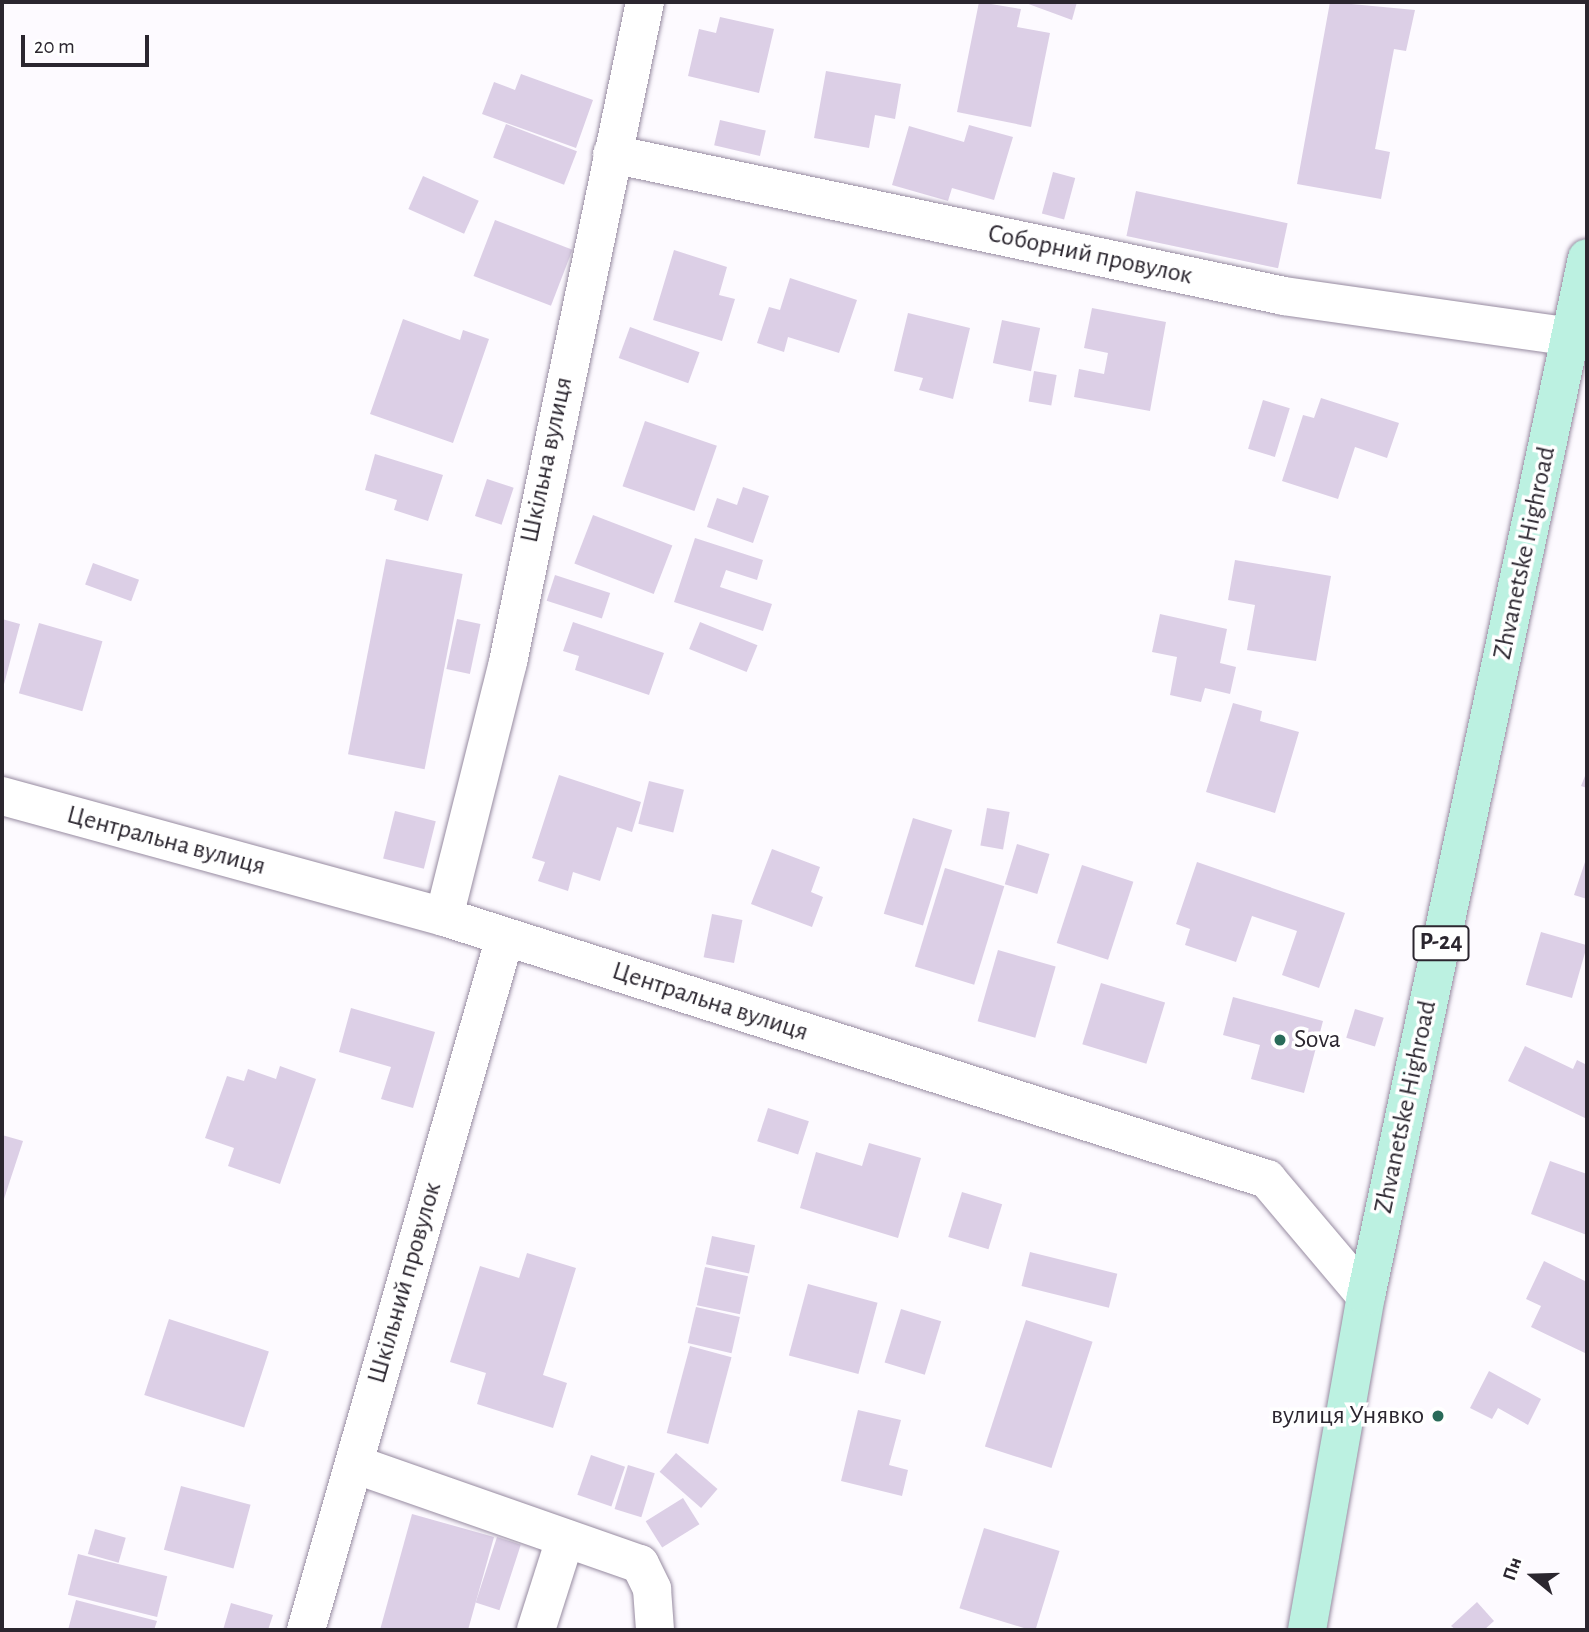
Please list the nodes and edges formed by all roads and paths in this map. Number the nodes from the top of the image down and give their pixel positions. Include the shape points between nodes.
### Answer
1 (645, 2) edge
2 (612, 154) junction
3 (1587, 258) edge
4 (1571, 337) junction
5 (2, 796) edge
6 (444, 917) junction
7 (505, 937) junction
8 (1366, 1296) junction
9 (354, 1464) junction
10 (565, 1539) junction
11 (306, 1630) edge
12 (536, 1630) edge
13 (655, 1630) edge
14 (1307, 1630) edge

1 - 2 street, Шкільна вулиця
2 - 4 street, Соборний провулок via 1284,296
2 - 6 street, Шкільна вулиця via 508,662
3 - 4 main road, Zhvanetske Highroad / Р-24
4 - 8 main road, Zhvanetske Highroad / Р-24
5 - 6 street, Центральна вулиця
6 - 7 street, Центральна вулиця
7 - 8 street, Центральна вулиця via 1267,1179
7 - 9 street, Шкільний провулок
8 - 14 main road, Zhvanetske Highroad / Р-24
9 - 10 street
9 - 11 street, Шкільний провулок
10 - 12 street
10 - 13 street via 640,1564 652,1589

